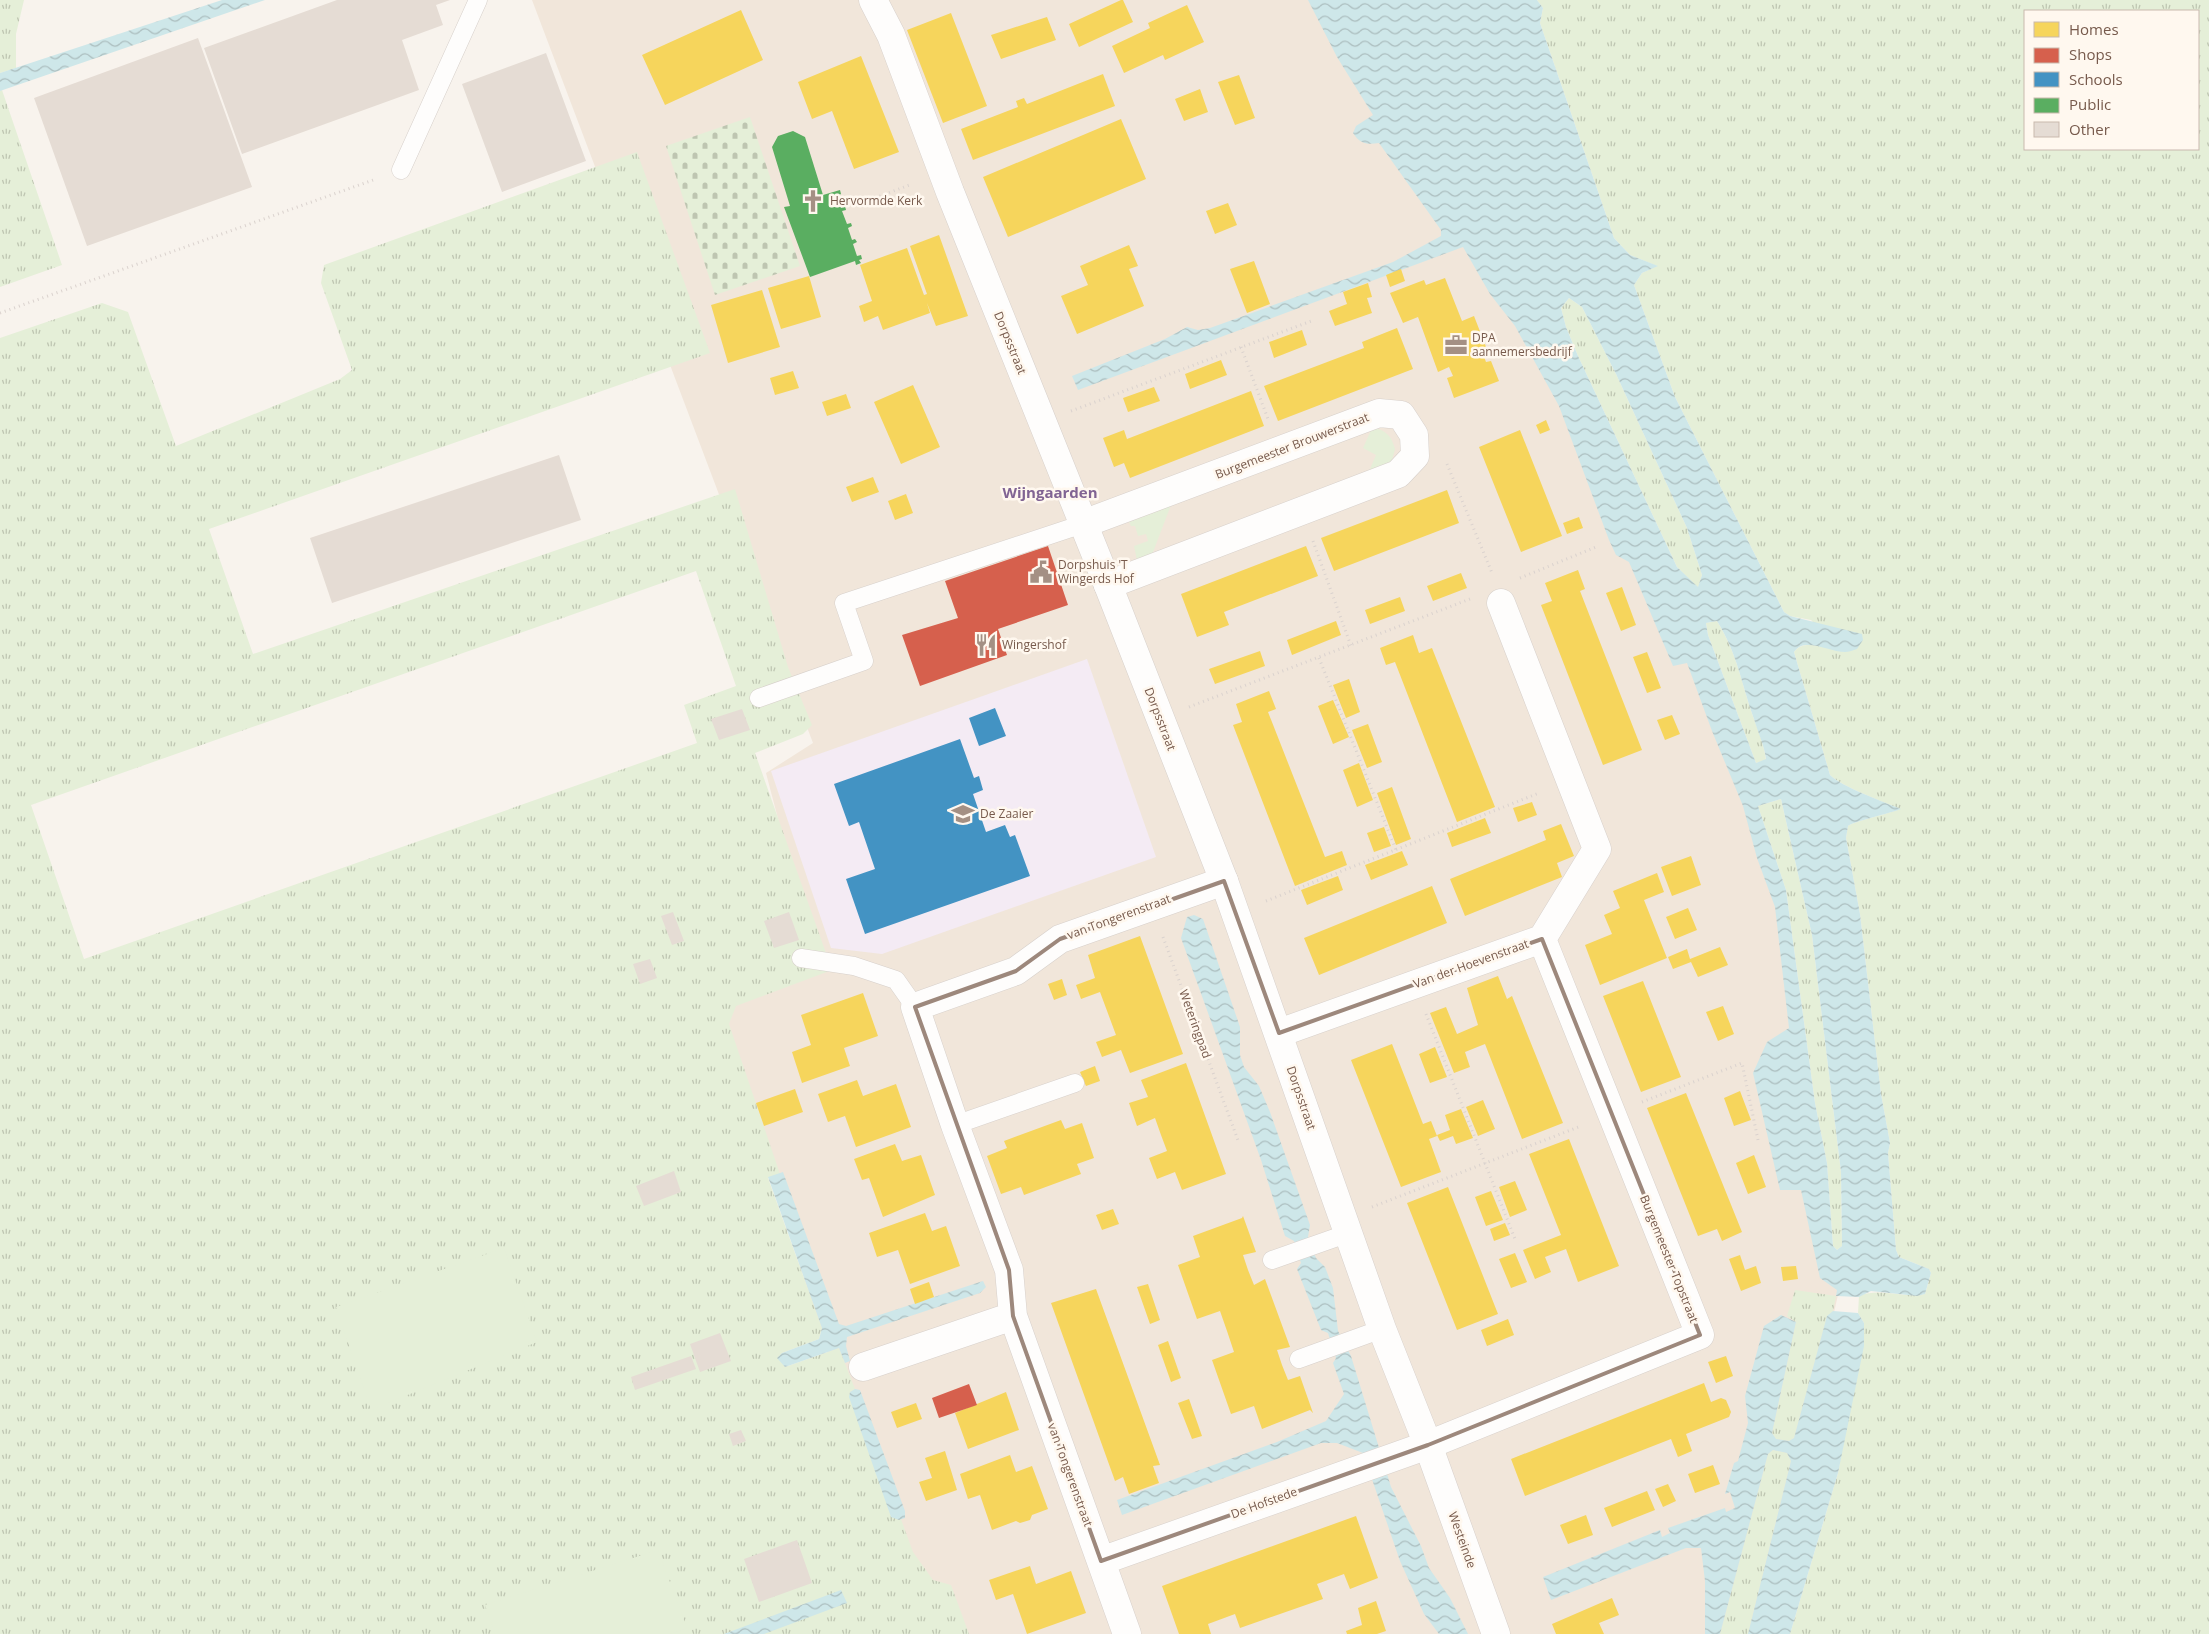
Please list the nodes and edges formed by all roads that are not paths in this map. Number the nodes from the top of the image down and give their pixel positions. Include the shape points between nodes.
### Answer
1 (478, 0) edge
2 (873, 0) edge
3 (401, 170) road end
4 (1083, 524) junction
5 (1108, 585) junction
6 (1499, 595) road end
7 (759, 698) dead end
8 (1224, 881) junction
9 (1542, 939) junction
10 (801, 958) dead end
11 (914, 1007) junction
12 (1279, 1033) junction
13 (1075, 1083) dead end
14 (955, 1125) junction
15 (1346, 1225) junction
16 (1272, 1260) dead end
17 (1013, 1316) junction
18 (1382, 1329) junction
19 (1299, 1359) dead end
20 (863, 1367) dead end
21 (1428, 1445) junction
22 (1101, 1561) junction
23 (1126, 1634) edge
24 (1496, 1634) edge

1 - 3 lane
2 - 4 street, Dorpsstraat via 891,35
4 - 5 street, Dorpsstraat
4 - 5 street, Burgemeester Brouwerstraat via 1379,413 1401,416 1414,435 1415,456 1398,474
4 - 7 lane via 844,603 864,661
5 - 8 street, Dorpsstraat
6 - 9 street, Van der Hoevenstraat via 1597,849
8 - 11 street, van Tongerenstraat via 1060,939 1016,971
8 - 12 street, Dorpsstraat
9 - 12 street, Van der Hoevenstraat
9 - 21 street, Burgemeester Topstraat via 1700,1335
10 - 11 lane via 854,966 896,980
11 - 14 street, van Tongerenstraat
12 - 15 street, Dorpsstraat
13 - 14 lane
14 - 17 street, van Tongerenstraat via 1008,1270
15 - 16 lane via 1314,1246
15 - 18 street, Dorpsstraat
17 - 20 street
17 - 22 street, van Tongerenstraat
18 - 19 lane
18 - 21 street, Dorpsstraat
21 - 22 street, De Hofstede
21 - 24 street, Westeinde
22 - 23 street, van Tongerenstraat

